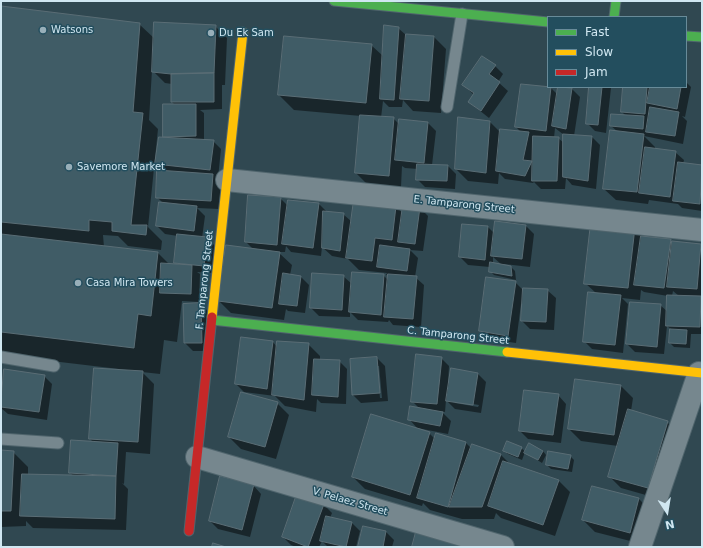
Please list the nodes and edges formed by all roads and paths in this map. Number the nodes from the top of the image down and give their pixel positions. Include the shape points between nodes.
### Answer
1 (334, 1) edge
2 (616, 1) edge
3 (462, 14) junction
4 (614, 16) edge
5 (547, 22) edge
6 (243, 32) dead end
7 (687, 36) edge
8 (702, 37) edge
9 (447, 108) dead end
10 (227, 180) junction
11 (702, 230) edge
12 (212, 320) junction
13 (1, 357) edge
14 (54, 366) dead end
15 (701, 373) edge
16 (1, 438) edge
17 (58, 443) dead end
18 (197, 457) junction
19 (189, 531) dead end
20 (503, 547) edge
21 (640, 547) edge

1 - 3 main road
2 - 4 main road
3 - 5 main road
3 - 9 lane
6 - 10 main road, F. Tamparong Street
7 - 8 main road
10 - 11 street, E. Tamparong Street
10 - 12 main road, F. Tamparong Street
12 - 15 main road, C. Tamparong Street
12 - 18 main road, F. Tamparong Street
13 - 14 lane
15 - 21 street
16 - 17 lane
18 - 19 main road, F. Tamparong Street
18 - 20 street, V. Pelaez Street

